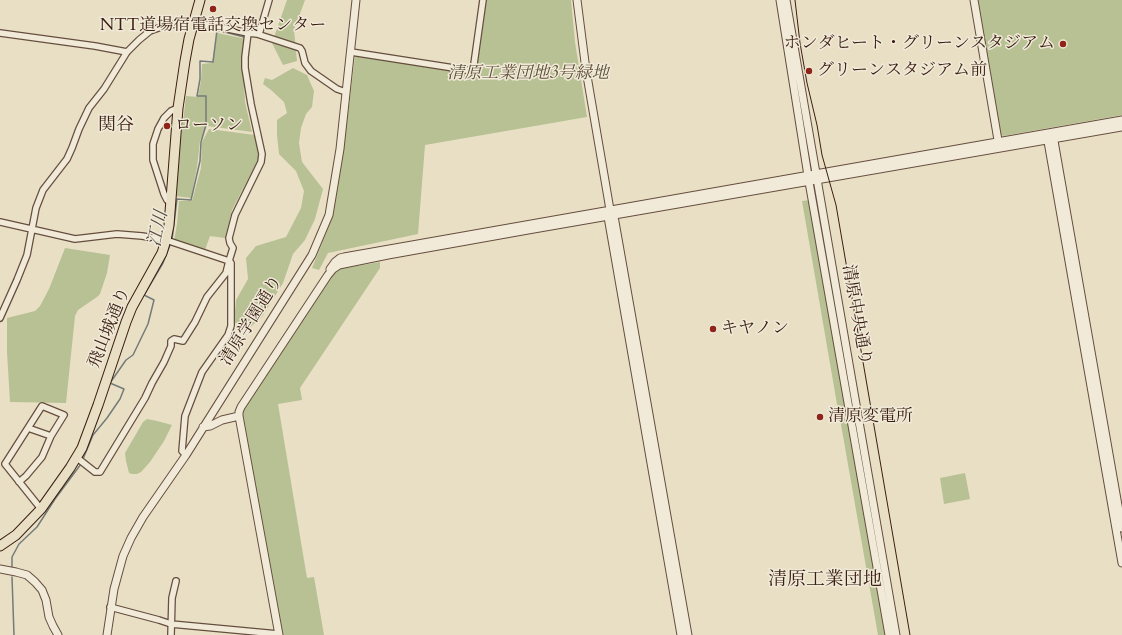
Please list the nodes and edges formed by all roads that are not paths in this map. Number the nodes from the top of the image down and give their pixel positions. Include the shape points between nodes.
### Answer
1 (200, 0) edge
2 (268, 0) edge
3 (356, 0) edge
4 (483, 0) edge
5 (577, 0) edge
6 (780, 0) edge
7 (786, 0) edge
8 (974, 0) edge
9 (194, 22) junction
10 (0, 34) edge
11 (248, 34) junction
12 (257, 34) junction
13 (128, 52) junction
14 (351, 52) junction
15 (346, 92) junction
16 (178, 108) junction
17 (1122, 120) edge
18 (1122, 127) edge
19 (1050, 136) junction
20 (999, 145) junction
21 (817, 177) junction
22 (809, 178) junction
23 (171, 203) junction
24 (611, 214) junction
25 (0, 222) edge
26 (32, 230) junction
27 (166, 240) junction
28 (229, 261) junction
29 (0, 318) edge
30 (239, 416) junction
31 (203, 427) junction
32 (28, 428) junction
33 (51, 436) junction
34 (186, 455) junction
35 (76, 457) junction
36 (19, 482) junction
37 (41, 509) junction
38 (1122, 528) edge
39 (0, 546) edge
40 (1122, 563) edge
41 (0, 570) edge
42 (176, 581) dead end
43 (110, 607) junction
44 (171, 624) junction
45 (53, 626) junction
46 (241, 633) edge
47 (279, 634) edge
48 (53, 635) edge
49 (58, 635) edge
50 (107, 635) edge
51 (170, 635) edge
52 (681, 635) edge
53 (688, 635) edge
54 (889, 635) edge
55 (896, 635) edge

1 - 9 highway, 飛山城通り
2 - 12 street
3 - 14 street, 清原学園通り
4 - 14 street via 473,71
5 - 24 street via 586,70
6 - 22 street, 清原中央通り
7 - 21 street, 清原中央通り
8 - 20 street
9 - 11 street
9 - 13 street via 167,25 150,31
9 - 16 highway, 飛山城通り
10 - 13 street
11 - 12 street
11 - 28 street via 245,68 262,154 261,162 235,215 229,238 233,248
12 - 15 street via 300,48 311,71 337,89
13 - 26 street via 89,108 67,159 43,190
14 - 15 street, 清原学園通り
15 - 31 street, 清原学園通り via 329,215 312,254
16 - 23 highway, 飛山城通り
16 - 23 street via 164,118 153,144 153,160 164,194
17 - 19 street
18 - 19 street
19 - 20 street
19 - 38 street
19 - 40 street
20 - 21 street
21 - 22 street
21 - 55 street, 清原中央通り
22 - 24 street
22 - 54 street, 清原中央通り
23 - 27 highway, 飛山城通り
24 - 30 street via 340,258 332,265 328,275 241,407
24 - 52 street
24 - 53 street
25 - 26 street
26 - 27 street via 75,239 117,234
26 - 29 street via 27,255
27 - 28 street
27 - 35 highway, 飛山城通り via 156,266 132,306 91,424
28 - 34 street via 232,265 231,326 228,335 202,372 185,416 182,451
28 - 35 street via 226,273 207,297 183,341 171,341 164,362 145,398 100,472 96,472
30 - 31 street
30 - 47 street
31 - 34 street, 清原学園通り
32 - 33 street
32 - 33 street via 42,406 64,415
32 - 36 street via 5,464
33 - 36 street via 42,457
34 - 43 street, 清原学園通り via 142,517 131,538 118,572
35 - 37 highway, 飛山城通り
36 - 37 street
37 - 39 highway, 飛山城通り via 16,535
41 - 45 street via 16,572 35,582 42,590
42 - 44 street via 172,598
43 - 44 street
43 - 50 street, 清原学園通り
44 - 46 street
44 - 51 street
45 - 48 street
45 - 49 street
46 - 47 street

